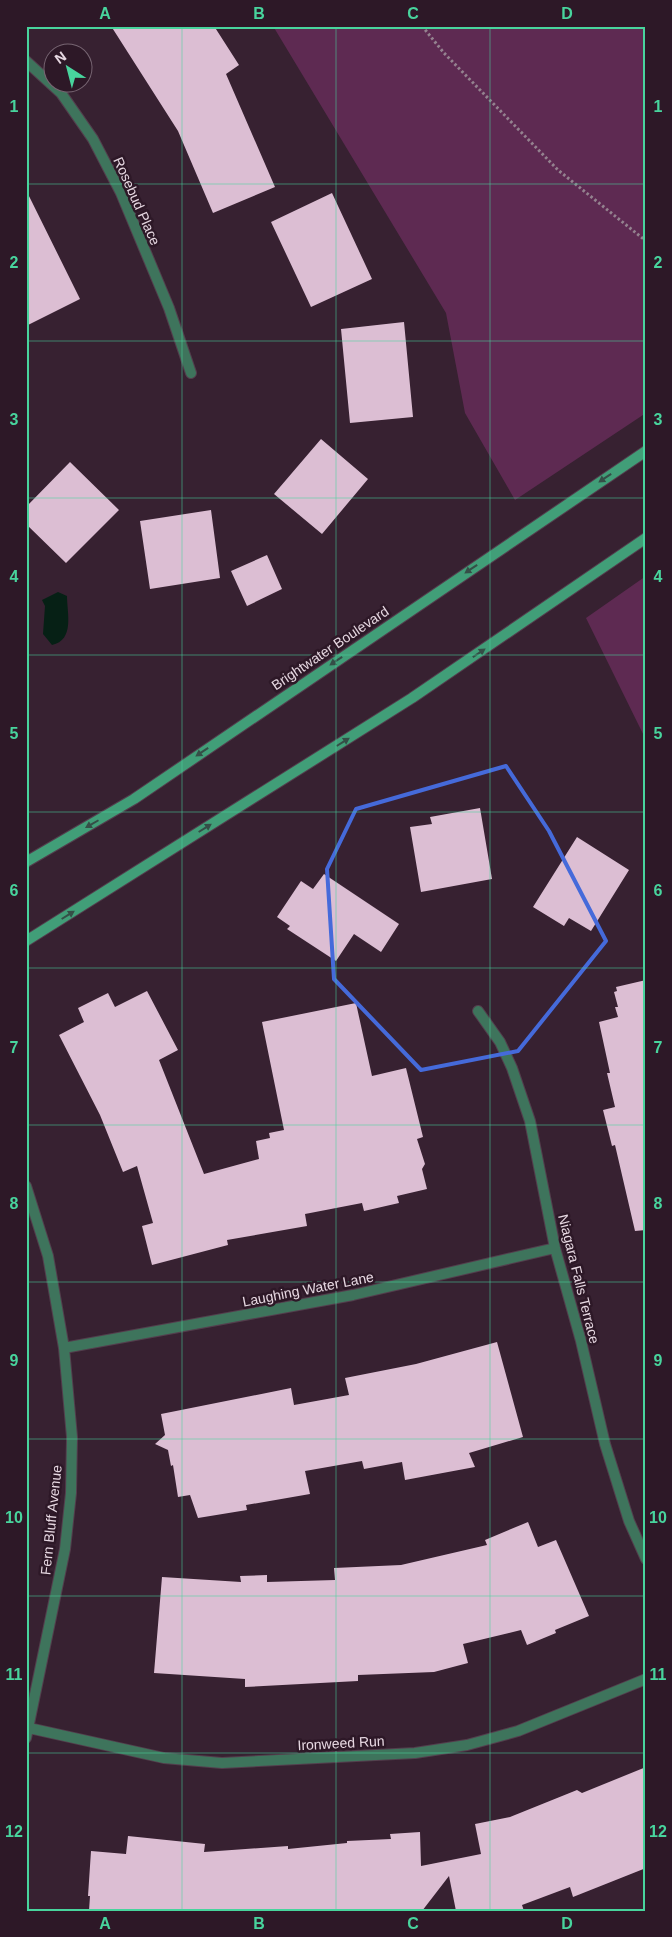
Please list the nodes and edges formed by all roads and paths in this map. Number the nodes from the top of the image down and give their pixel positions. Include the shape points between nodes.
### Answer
1 (422, 26) edge
2 (26, 61) edge
3 (646, 241) edge
4 (191, 373) dead end
5 (646, 451) edge
6 (646, 538) edge
7 (26, 862) edge
8 (26, 941) edge
9 (478, 1010) dead end
10 (26, 1186) edge
11 (555, 1248) junction
12 (64, 1348) junction
13 (646, 1559) edge
14 (646, 1679) edge
15 (28, 1733) edge

1 - 3 path via 444,53 558,170
2 - 4 street, Rosebud Place via 61,93 93,139 121,193
5 -> 7 street, Brightwater Boulevard via 134,799
8 -> 6 street via 412,698
9 - 11 street, Niagara Falls Terrace via 500,1042 530,1121
10 - 12 street, Fern Bluff Avenue via 48,1256
11 - 12 street, Laughing Water Lane via 353,1295
11 - 13 street, Niagara Falls Terrace via 605,1444 629,1521
12 - 15 street, Fern Bluff Avenue via 72,1437 71,1493 65,1549
14 - 15 street, Ironweed Run via 518,1731 467,1745 415,1753 222,1763 164,1758

